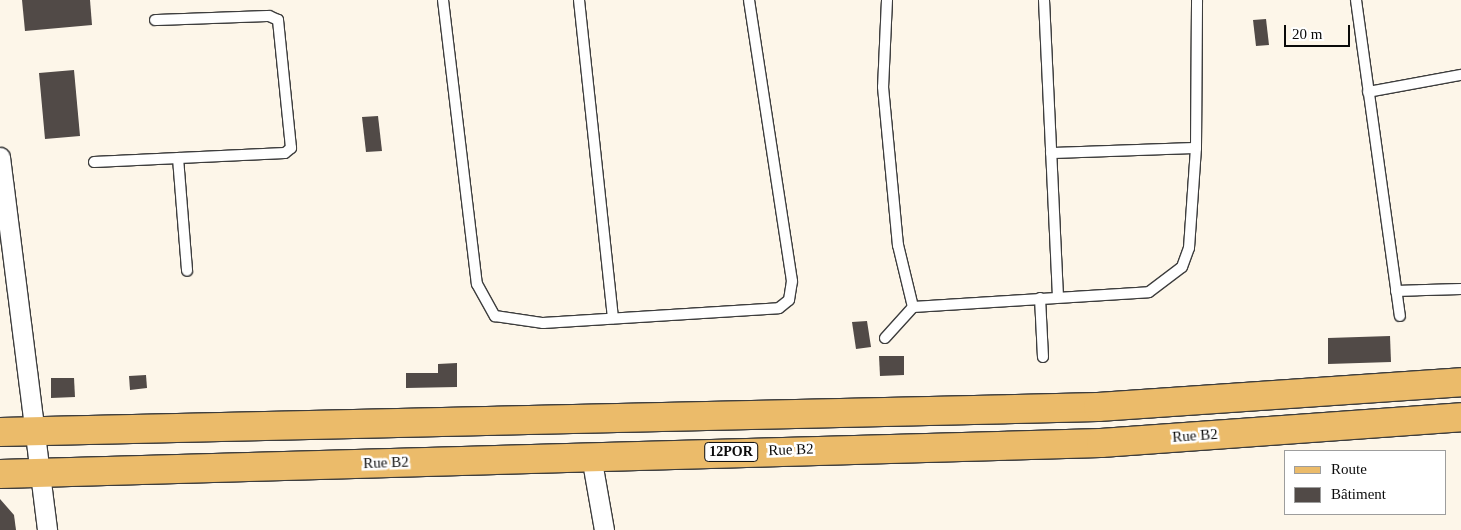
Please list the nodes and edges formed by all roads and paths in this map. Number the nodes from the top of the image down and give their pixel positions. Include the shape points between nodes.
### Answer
1 (443, 0) edge
2 (580, 0) edge
3 (749, 0) edge
4 (887, 0) edge
5 (1044, 0) edge
6 (1197, 0) edge
7 (1356, 0) edge
8 (155, 20) dead end
9 (1461, 75) edge
10 (1368, 92) junction
11 (1196, 148) junction
12 (1052, 153) junction
13 (0, 156) edge
14 (178, 158) junction
15 (94, 162) dead end
16 (187, 271) dead end
17 (1461, 289) edge
18 (1396, 291) junction
19 (1058, 297) junction
20 (1040, 298) junction
21 (913, 307) junction
22 (1400, 316) dead end
23 (613, 318) junction
24 (885, 338) dead end
25 (1043, 357) dead end
26 (1461, 382) edge
27 (1461, 417) edge
28 (34, 430) junction
29 (0, 432) edge
30 (591, 456) junction
31 (0, 474) edge
32 (40, 474) junction
33 (48, 530) edge
34 (604, 530) edge

1 - 23 lane via 477,284 484,303 496,316 517,323
2 - 23 lane
3 - 23 lane via 792,281 789,300 779,308
4 - 21 lane via 884,87 898,245
5 - 12 lane
6 - 11 lane
7 - 10 lane
8 - 14 lane via 269,16 280,24 289,151
9 - 10 lane
10 - 18 lane
11 - 12 lane
11 - 19 lane via 1190,248 1182,267 1149,292
12 - 19 lane
13 - 28 street
14 - 15 lane
14 - 16 lane
17 - 18 lane
18 - 22 lane
19 - 20 lane
20 - 21 lane
20 - 25 lane
21 - 24 lane
26 - 28 main road via 1098,407
27 - 30 main road, Rue B2 / 12POR via 1101,443
28 - 29 main road
28 - 32 street
30 - 32 main road, Rue B2 / 12POR
30 - 34 street
31 - 32 main road, Rue B2 / 12POR
32 - 33 street

